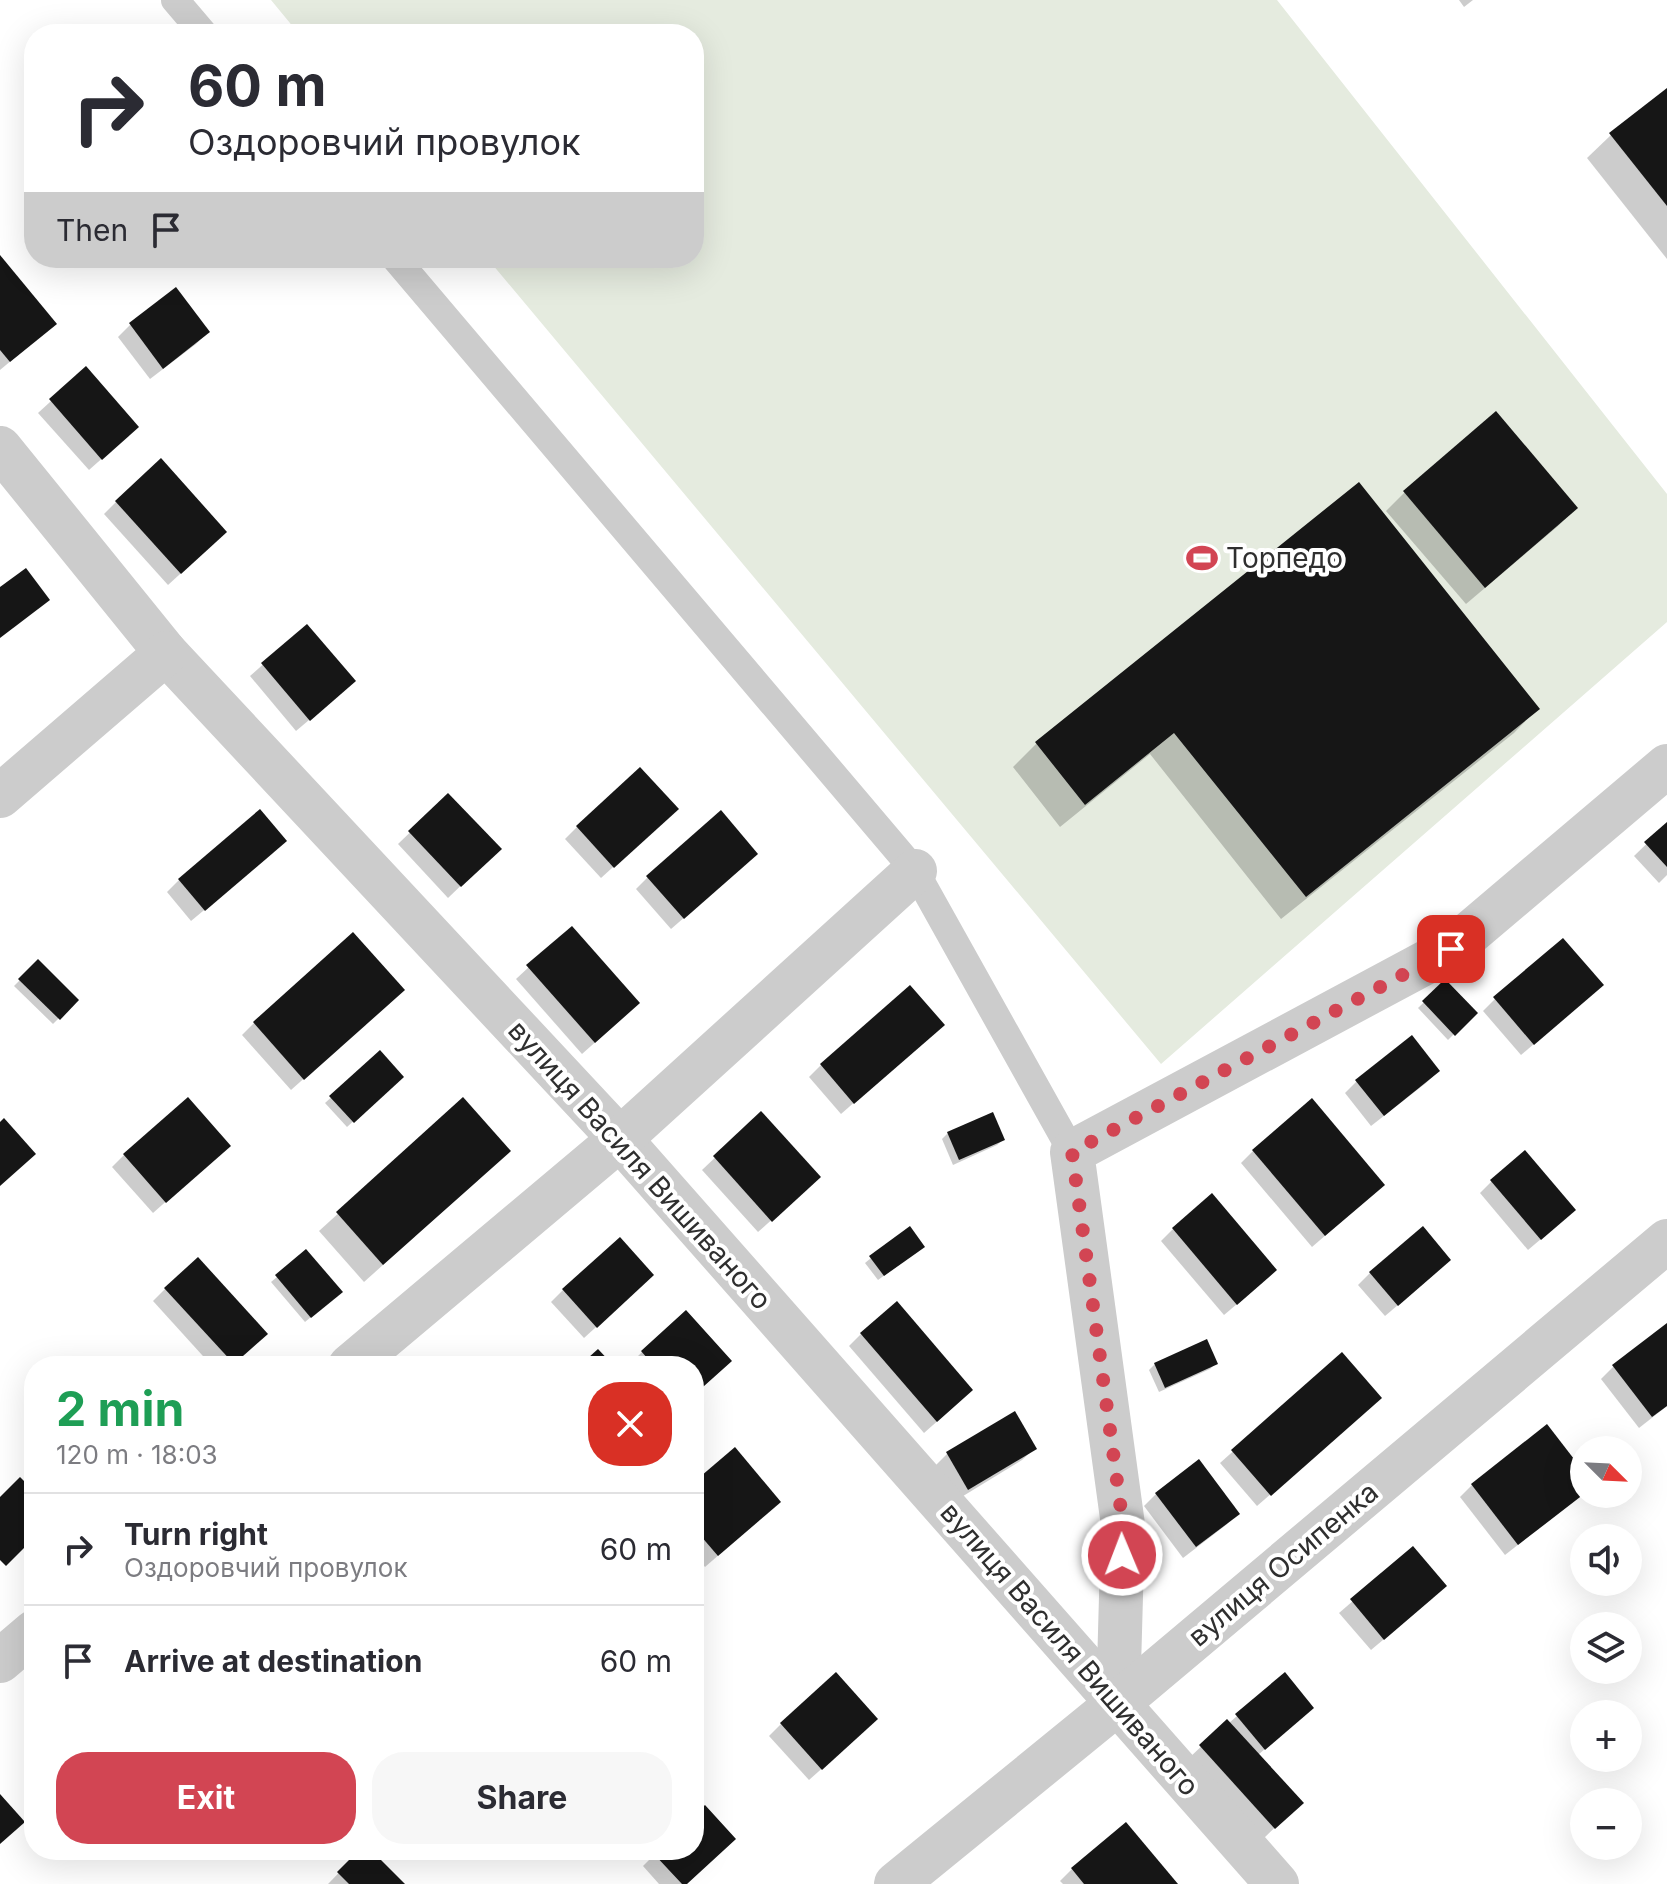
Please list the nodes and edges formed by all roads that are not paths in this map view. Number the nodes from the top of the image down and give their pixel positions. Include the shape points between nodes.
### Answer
1 (175, 0) edge
2 (195, 24) edge
3 (403, 268) edge
4 (0, 448) edge
5 (166, 653) junction
6 (1667, 766) edge
7 (0, 796) edge
8 (915, 871) junction
9 (620, 1139) junction
10 (1072, 1152) junction
11 (1667, 1241) edge
12 (362, 1356) edge
13 (24, 1641) edge
14 (0, 1661) edge
15 (1118, 1703) junction
16 (896, 1884) edge
17 (1277, 1884) edge

1 - 2 lane
3 - 8 lane
4 - 5 street, вулиця Василя Вишиваного
5 - 7 street
5 - 9 street, вулиця Василя Вишиваного
6 - 10 street via 1451,949
8 - 9 street
8 - 10 lane
9 - 12 street
9 - 15 street, вулиця Василя Вишиваного
10 - 15 street via 1123,1525
11 - 15 street, вулиця Осипенка
13 - 14 street
15 - 16 street, вулиця Осипенка
15 - 17 street, вулиця Василя Вишиваного

